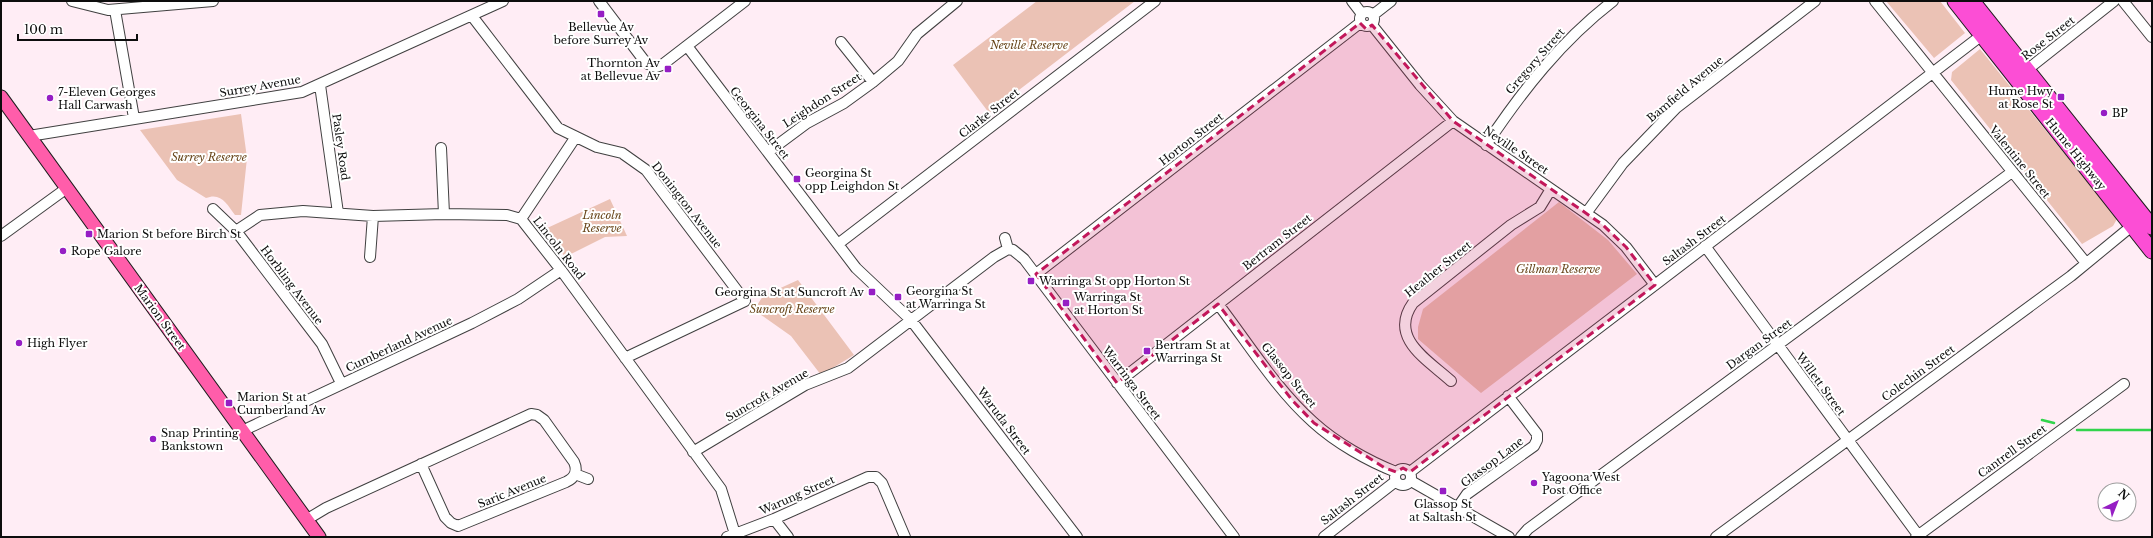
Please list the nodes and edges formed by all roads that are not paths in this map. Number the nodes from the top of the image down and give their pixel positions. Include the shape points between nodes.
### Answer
1 (72, 1) edge
2 (213, 1) edge
3 (503, 1) edge
4 (599, 1) edge
5 (745, 1) edge
6 (957, 1) edge
7 (1155, 1) edge
8 (1352, 1) edge
9 (1391, 1) edge
10 (1613, 1) edge
11 (1815, 1) edge
12 (1875, 1) edge
13 (1955, 1) edge
14 (1972, 1) edge
15 (2114, 1) edge
16 (2123, 1) edge
17 (115, 10) junction
18 (472, 16) junction
19 (1361, 19) junction
20 (1372, 20) junction
21 (1986, 31) junction
22 (2152, 37) edge
23 (841, 42) dead end
24 (687, 46) junction
25 (1934, 72) junction
26 (2021, 74) junction
27 (873, 82) junction
28 (320, 85) junction
29 (1, 98) edge
30 (134, 118) junction
31 (1453, 121) junction
32 (29, 136) junction
33 (575, 138) junction
34 (1486, 145) junction
35 (441, 148) dead end
36 (768, 152) junction
37 (2012, 172) junction
38 (67, 188) junction
39 (1551, 189) junction
40 (213, 209) dead end
41 (1587, 212) junction
42 (338, 213) junction
43 (444, 214) junction
44 (373, 216) junction
45 (521, 220) junction
46 (2133, 225) junction
47 (2152, 227) edge
48 (236, 230) junction
49 (1, 236) edge
50 (1005, 238) dead end
51 (838, 244) junction
52 (1705, 246) junction
53 (1008, 249) junction
54 (2152, 250) edge
55 (370, 256) dead end
56 (2086, 263) junction
57 (561, 270) junction
58 (1036, 274) junction
59 (1655, 285) junction
60 (1218, 304) junction
61 (912, 320) junction
62 (1778, 345) junction
63 (625, 358) junction
64 (1451, 381) dead end
65 (341, 383) junction
66 (1117, 383) junction
67 (2124, 384) dead end
68 (1508, 396) junction
69 (242, 431) junction
70 (1848, 440) junction
71 (693, 452) junction
72 (421, 464) junction
73 (575, 474) junction
74 (1396, 476) junction
75 (1410, 477) junction
76 (588, 479) dead end
77 (1458, 508) junction
78 (774, 519) junction
79 (306, 520) junction
80 (731, 535) edge
81 (1917, 536) edge
82 (319, 537) edge
83 (788, 537) edge
84 (905, 537) edge
85 (1077, 537) edge
86 (1234, 537) edge
87 (1324, 537) edge
88 (1510, 537) edge
89 (1521, 537) edge
90 (1716, 537) edge

1 - 17 street via 93,8
2 - 17 street
3 - 18 street, Surrey Avenue
4 - 24 street via 648,64 659,66
5 - 24 street
6 - 27 street, Leighdon Street via 917,34 898,61
7 - 51 street, Clarke Street
8 - 19 street
9 - 20 street
10 - 34 street, Gregory Street via 1560,48 1510,108
11 - 41 street, Bamfield Avenue via 1676,108 1623,163
12 - 25 street, Valentine Street
13 - 21 highway, Hume Highway
14 - 21 highway, Hume Highway
15 - 26 street, Rose Street
16 - 22 street
17 - 30 street
18 - 28 street, Surrey Avenue
18 - 33 street, Donington Avenue via 558,128
19 - 20 street via 1366,27
19 - 58 street, Horton Street
20 - 31 street, Neville Street via 1424,91
21 - 25 street, Saltash Street
21 - 26 highway, Hume Highway
23 - 27 street
24 - 36 street, Georgina Street
25 - 37 street, Valentine Street
25 - 52 street, Saltash Street
26 - 46 highway, Hume Highway
26 - 47 highway, Hume Highway
27 - 36 street, Leighdon Street via 844,103 807,123
28 - 30 street, Surrey Avenue via 292,94
28 - 42 street, Pasley Road
29 - 32 main road, Marion Street
30 - 32 street, Surrey Avenue
31 - 34 street, Neville Street
31 - 60 street, Bertram Street
32 - 38 main road, Marion Street
33 - 45 street
33 - 63 street, Donington Avenue via 597,148 622,153 646,170 745,301
34 - 39 street, Neville Street
35 - 43 street
36 - 51 street, Georgina Street
37 - 56 street, Valentine Street
37 - 62 street, Dargan Street
38 - 49 street
38 - 69 main road, Marion Street
39 - 41 street, Neville Street
39 - 64 street, Heather Street via 1540,207 1512,225 1413,302 1407,311 1404,319 1407,338 1414,348
40 - 48 street, Horbling Avenue
41 - 59 street, Neville Street via 1626,247
42 - 44 street, Lincoln Road
42 - 48 street, Lincoln Road via 302,211 260,215
43 - 44 street, Lincoln Road
43 - 45 street, Lincoln Road via 507,215
44 - 55 street
45 - 57 street, Lincoln Road
46 - 54 highway, Hume Highway
46 - 56 street, Colechin Street
48 - 65 street, Horbling Avenue via 322,344
50 - 53 street
51 - 61 street, Georgina Street via 856,268
52 - 59 street, Saltash Street
52 - 62 street, Willett Street
53 - 58 street, Warringa Street via 1019,254
53 - 61 street
56 - 70 street, Colechin Street
57 - 63 street, Lincoln Road
57 - 65 street, Cumberland Avenue via 518,299 479,320
58 - 66 street, Warringa Street
59 - 68 street, Saltash Street
60 - 66 street, Bertram Street
60 - 74 street, Glassop Street via 1292,400 1314,423
61 - 71 street, Suncroft Avenue via 848,368 805,385
61 - 85 street, Waruda Street
62 - 70 street, Willett Street
62 - 89 street, Dargan Street via 1528,529
63 - 71 street, Lincoln Road
65 - 69 street, Cumberland Avenue
66 - 86 street, Warringa Street
67 - 81 street, Cantrell Street
68 - 75 street, Saltash Street
68 - 77 street, Glassop Lane via 1537,434 1537,440 1534,446 1467,494
69 - 79 main road, Marion Street
70 - 81 street, Willett Street
70 - 90 street, Colechin Street
71 - 80 street, Lincoln Road via 721,489
72 - 73 street via 535,410 574,462
72 - 73 street, Saric Avenue via 445,517 454,529 566,482
72 - 79 street via 326,508
73 - 76 street
74 - 75 street via 1403,468
74 - 75 street via 1404,485
74 - 87 street, Saltash Street
75 - 77 street
77 - 88 street
78 - 80 street, Warung Street
78 - 83 street
78 - 84 street, Warung Street via 877,473
79 - 82 main road, Marion Street

